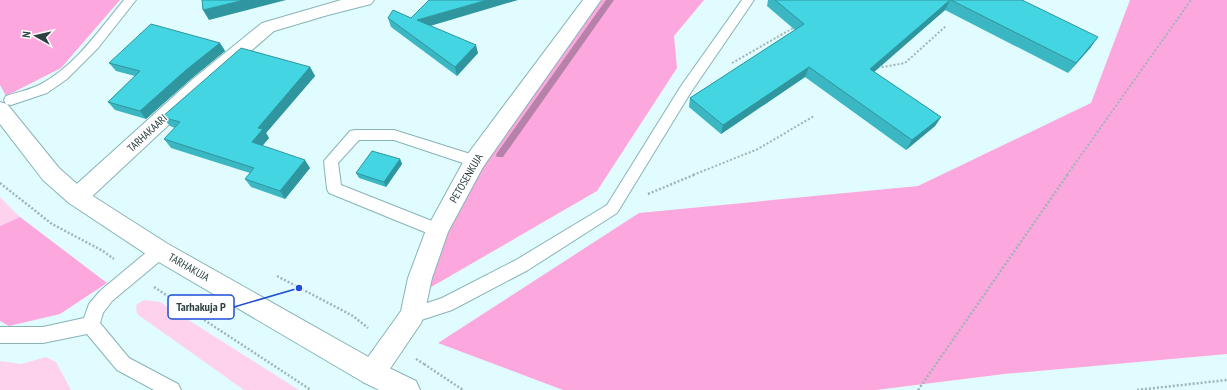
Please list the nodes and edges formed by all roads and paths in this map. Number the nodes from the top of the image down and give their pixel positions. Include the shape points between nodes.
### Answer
1 (130, 0) edge
2 (365, 0) edge
3 (592, 0) edge
4 (748, 0) edge
5 (1191, 0) edge
6 (796, 26) edge
7 (946, 26) dead end
8 (876, 65) edge
9 (727, 66) dead end
10 (6, 105) edge
11 (814, 116) dead end
12 (475, 161) junction
13 (77, 197) junction
14 (612, 209) junction
15 (437, 230) junction
16 (160, 250) junction
17 (277, 276) dead end
18 (412, 314) junction
19 (91, 325) junction
20 (0, 335) edge
21 (390, 345) junction
22 (424, 364) dead end
23 (372, 372) junction
24 (1227, 380) edge
25 (172, 390) edge
26 (407, 390) edge
27 (918, 390) edge
28 (1137, 390) edge

1 - 10 lane via 68,72 50,86
2 - 13 street, TARHAKAARI via 268,27 200,84
3 - 12 street, PETOSENKUJA
4 - 14 lane via 686,89
5 - 27 path
6 - 9 path
7 - 8 path via 905,63 883,67
10 - 13 street, TARHAKUJA via 51,174
11 - 14 path via 758,149
12 - 15 street, PETOSENKUJA
12 - 15 lane via 394,135 355,135 331,161 334,190
13 - 16 street, TARHAKUJA
14 - 18 lane via 522,265 453,302
15 - 18 street, PETOSENKUJA via 420,278
16 - 19 lane via 106,296 95,310
16 - 23 street, TARHAKUJA
17 - 21 path via 353,316
18 - 21 street, PETOSENKUJA
19 - 20 lane via 43,335
19 - 25 lane via 122,364
21 - 22 path
21 - 23 street, PETOSENKUJA
23 - 26 street, TARHAKUJA
24 - 28 path

